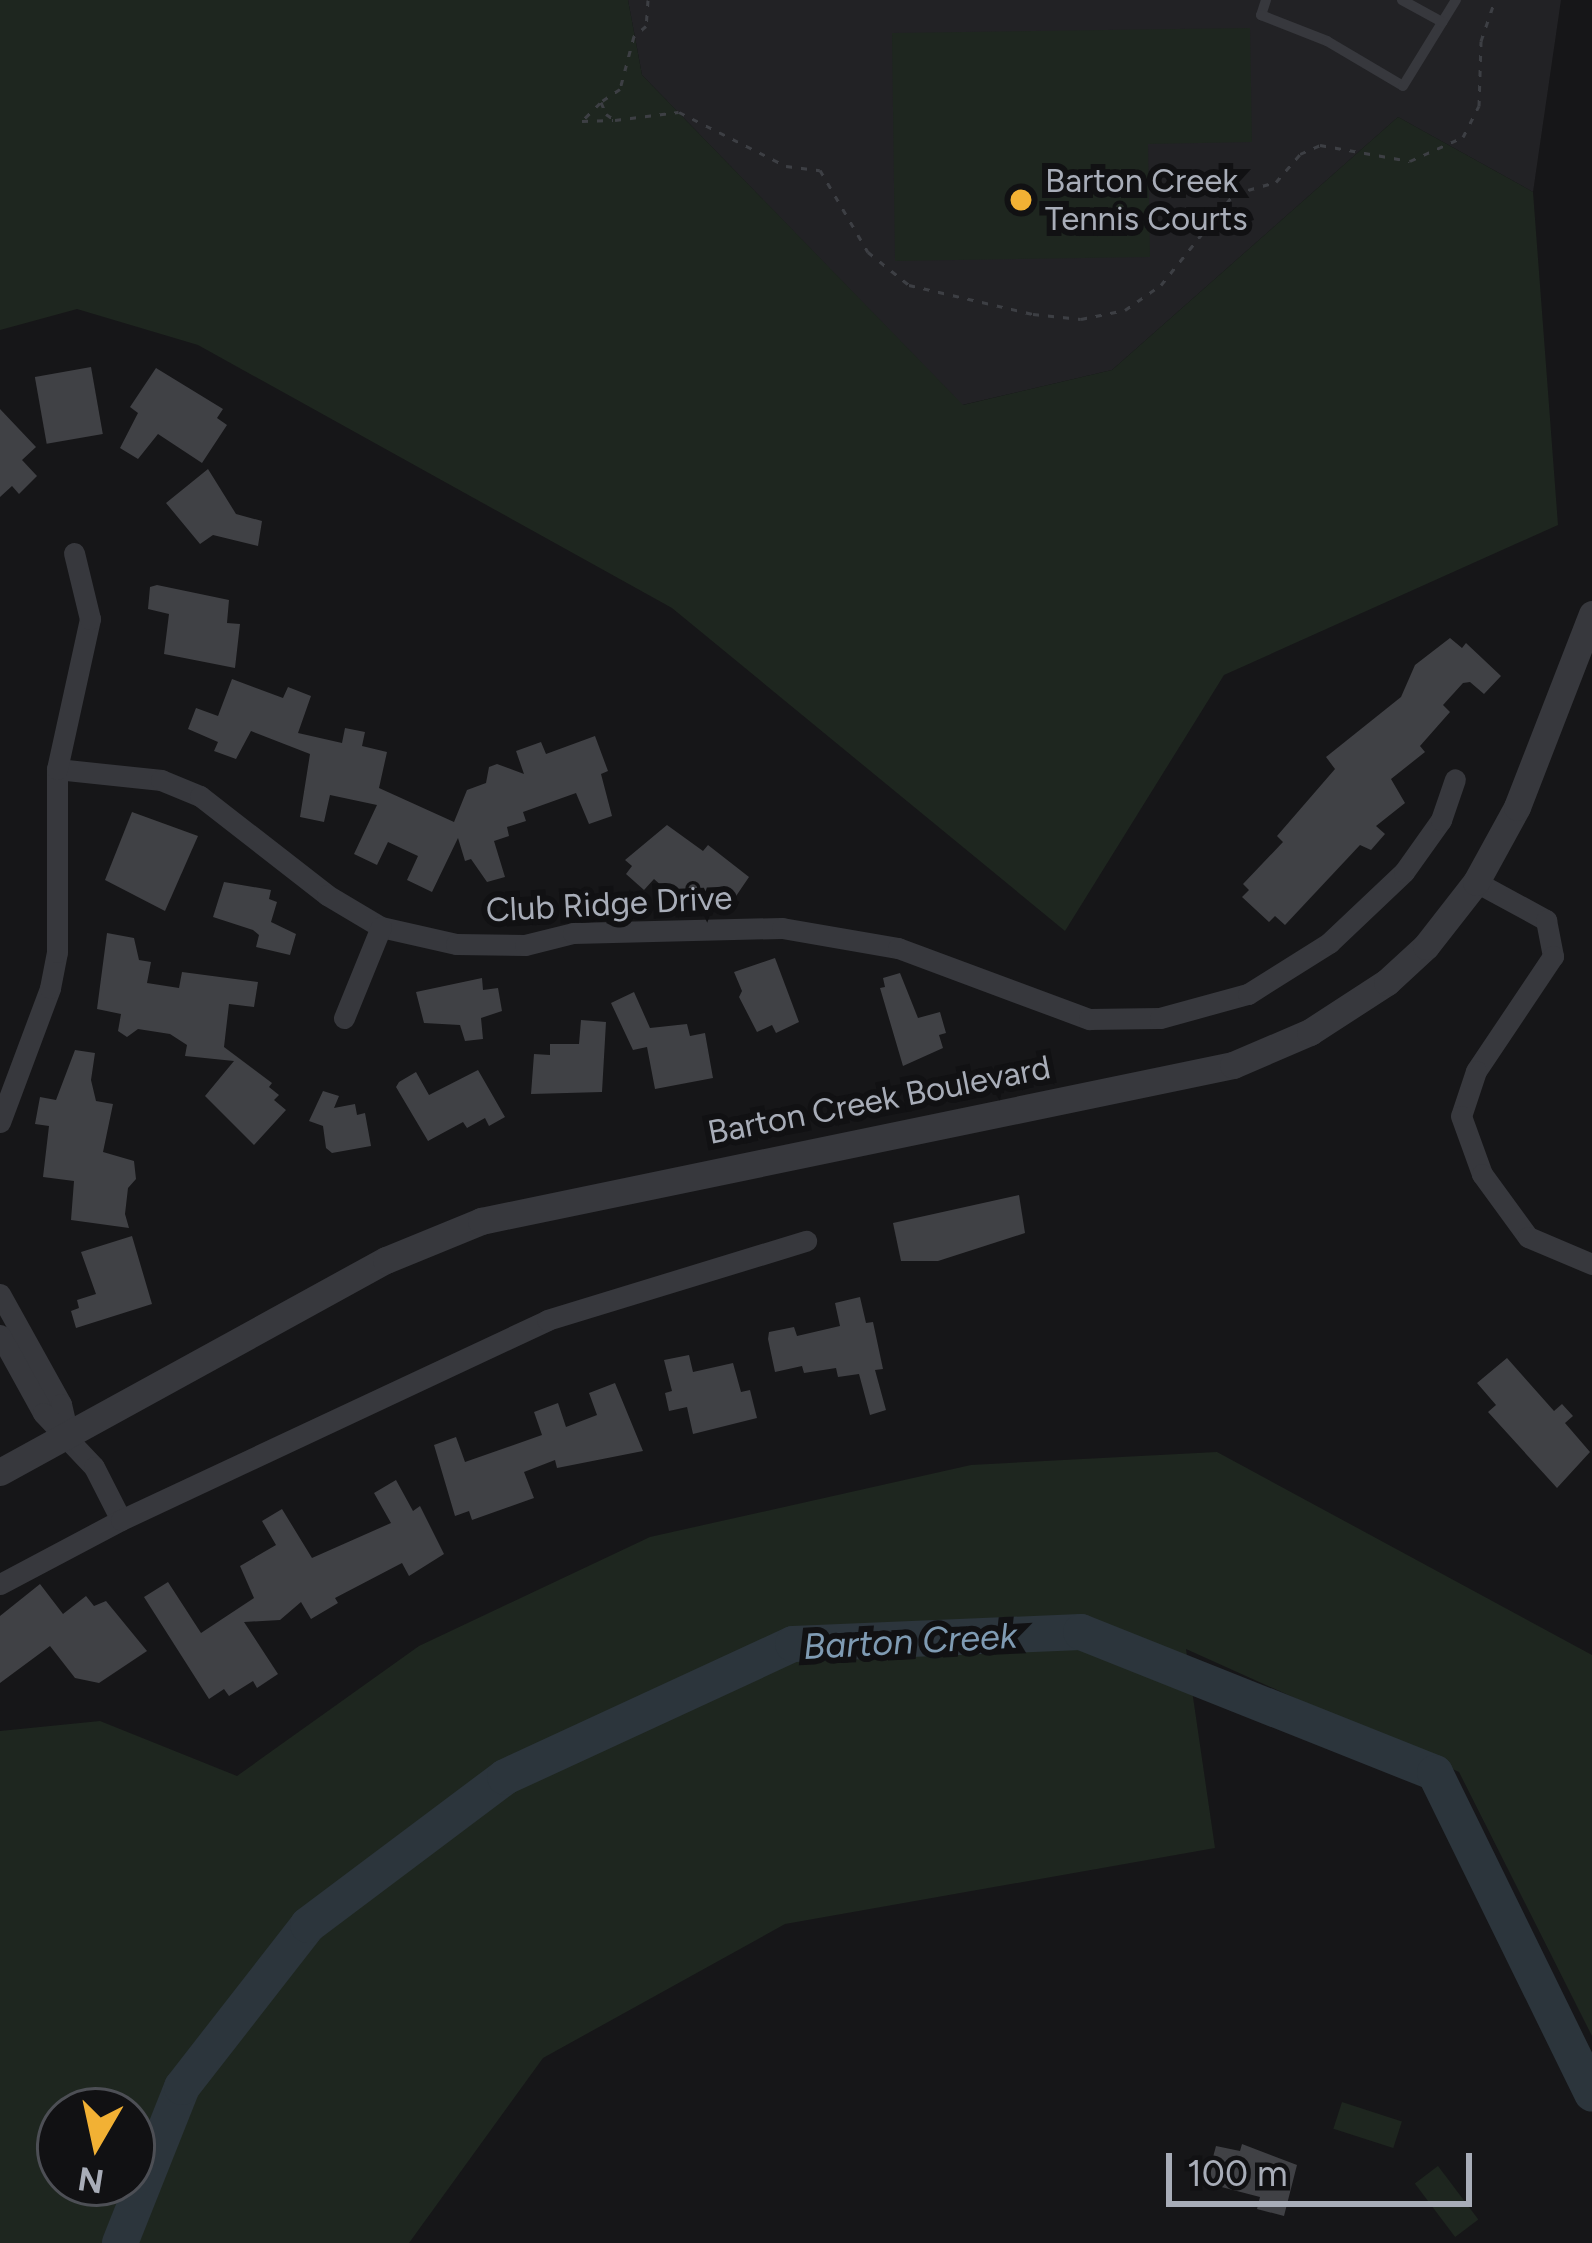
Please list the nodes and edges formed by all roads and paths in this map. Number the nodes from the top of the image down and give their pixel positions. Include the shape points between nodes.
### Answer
1 (649, 0) edge
2 (1266, 0) edge
3 (1402, 0) edge
4 (1456, 0) edge
5 (1496, 0) edge
6 (1442, 22) junction
7 (601, 102) junction
8 (615, 120) junction
9 (74, 553) dead end
10 (1592, 614) edge
11 (57, 769) junction
12 (1455, 779) dead end
13 (1476, 882) junction
14 (381, 927) junction
15 (344, 1018) dead end
16 (0, 1122) edge
17 (806, 1241) dead end
18 (1592, 1264) edge
19 (0, 1294) edge
20 (0, 1335) edge
21 (68, 1434) junction
22 (0, 1472) edge
23 (121, 1520) junction
24 (0, 1585) edge

1 - 7 path via 620,88
2 - 6 lane via 1261,15 1328,41 1403,86
3 - 6 lane
4 - 6 lane
5 - 8 path via 1481,41 1479,106 1463,137 1396,163 1320,145 1300,154 1276,182 1234,194 1161,286 1125,310 1081,319 909,286 868,251 820,170 786,166 679,112
7 - 8 path
7 - 8 path via 582,121
9 - 11 street via 90,619
10 - 13 street, Barton Creek Boulevard via 1517,807
11 - 14 street, Club Ridge Drive via 160,780 200,796
11 - 16 street via 56,952
12 - 14 street, Club Ridge Drive via 1441,820 1404,872 1329,943 1248,994 1160,1018 1089,1019 898,948 782,928 573,933 479,945
13 - 18 street via 1546,920 1553,956 1476,1071 1461,1116 1482,1174 1528,1237
13 - 21 street, Barton Creek Boulevard via 1387,982 1255,1056 481,1221 386,1260
14 - 15 street
17 - 23 street via 547,1320
19 - 21 street via 62,1404
20 - 21 street via 43,1413
21 - 22 street, Barton Creek Boulevard
21 - 23 street
23 - 24 street

